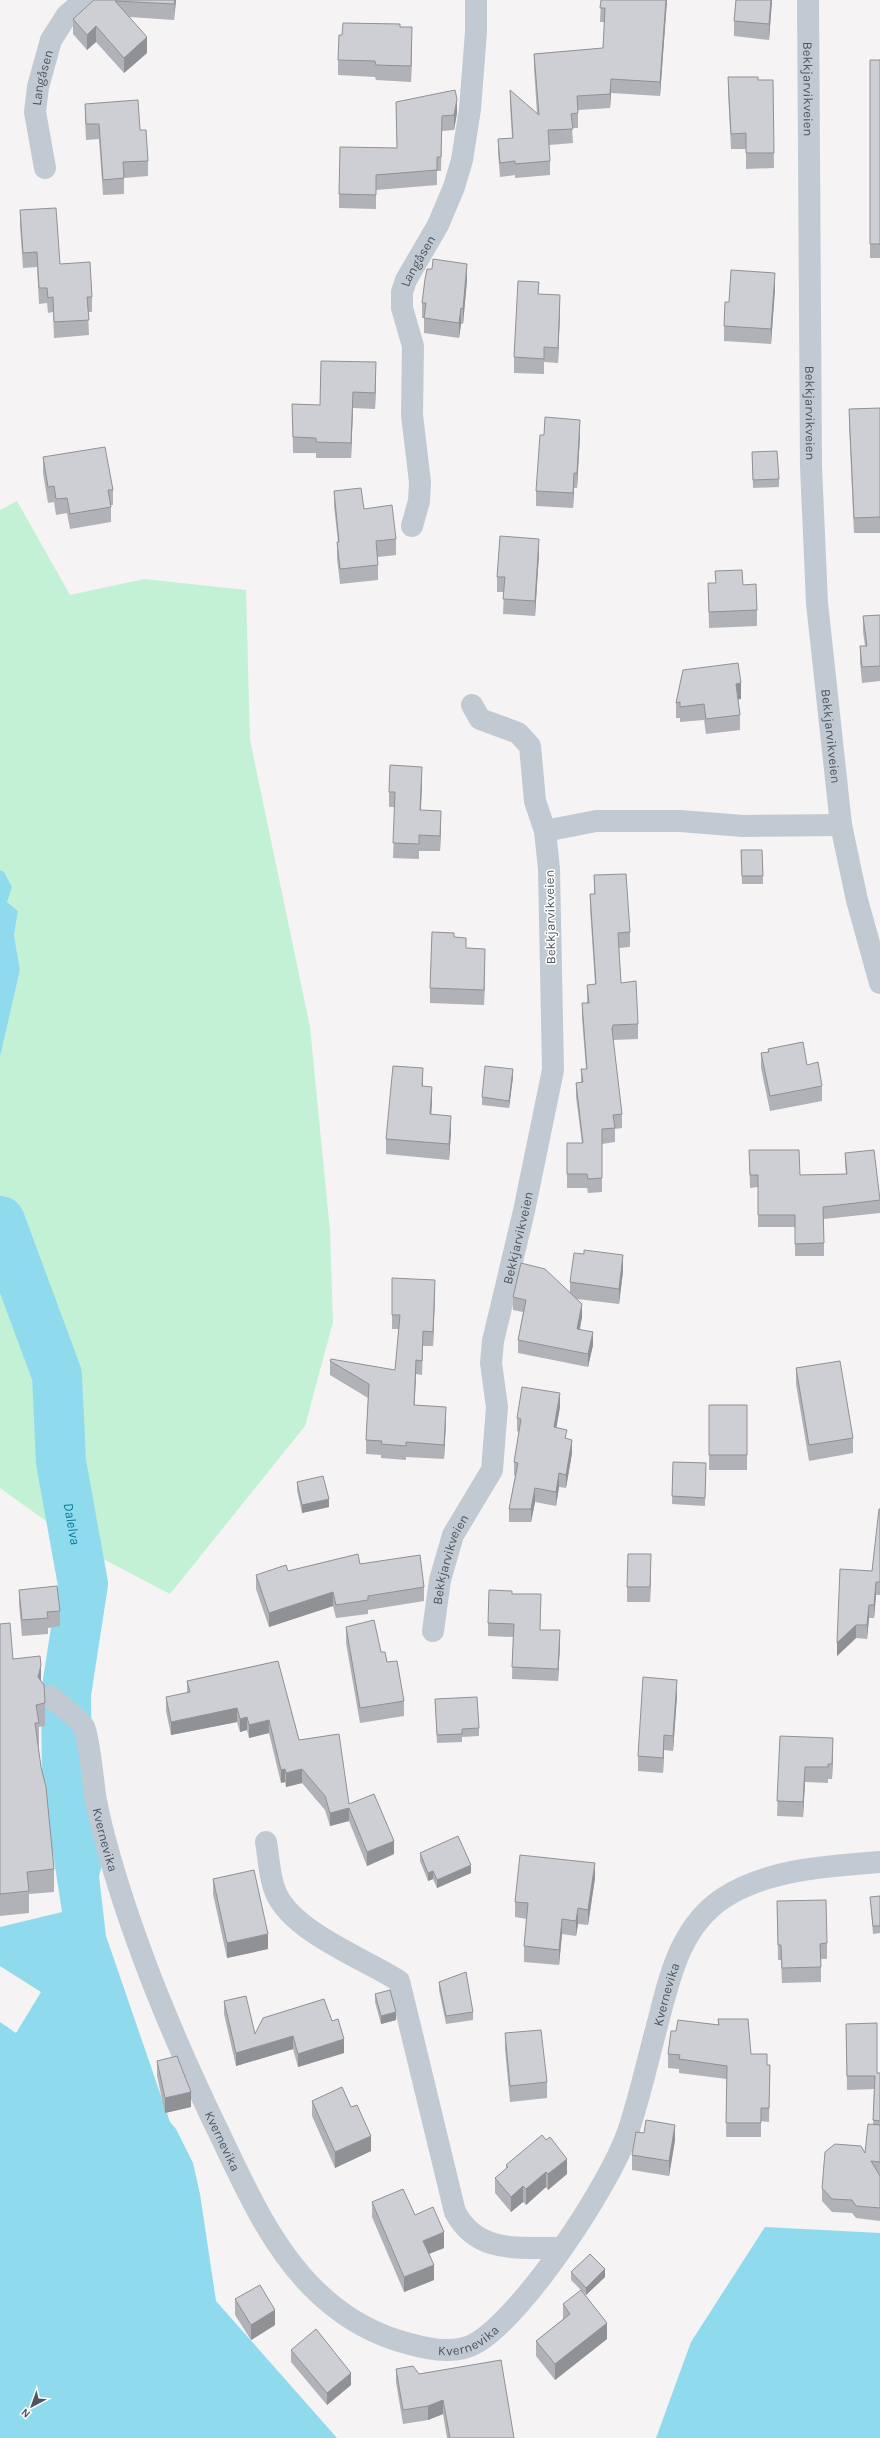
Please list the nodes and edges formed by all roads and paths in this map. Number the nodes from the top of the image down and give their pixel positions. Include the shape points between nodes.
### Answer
1 (85, 0) edge
2 (476, 0) edge
3 (808, 0) edge
4 (45, 168) dead end
5 (412, 526) dead end
6 (472, 705) dead end
7 (841, 824) junction
8 (545, 831) junction
9 (876, 957) edge
10 (880, 983) edge
11 (433, 1631) dead end
12 (50, 1696) dead end
13 (266, 1842) dead end
14 (880, 1862) edge
15 (562, 2248) junction

1 - 4 street, Langåsen via 67,15 51,40 38,87 35,112
2 - 5 street, Langåsen via 470,109 462,160 438,225 406,280 402,292 402,308 413,346 412,415 420,482 419,501
3 - 7 street, Bekkjarvikveien via 813,519 817,603
6 - 8 street, Bekkjarvikveien via 480,719 518,733 530,746 535,800
7 - 8 street via 743,826 680,821 596,821
7 - 9 street, Bekkjarvikveien
8 - 11 street, Bekkjarvikveien via 549,870 553,1070 524,1211 493,1342 496,1407 492,1470 453,1535 440,1580
9 - 10 street, Bekkjarvikveien
12 - 15 street, Kvernevika via 84,1726 99,1818 119,1887 190,2072 243,2184 286,2256 314,2289 374,2333 435,2350 456,2349 474,2345 493,2330 518,2305
13 - 15 street via 275,1892 290,1915 315,1934 399,1981 455,2212 462,2226 485,2242 509,2247
14 - 15 street, Kvernevika via 832,1866 752,1883 726,1897 700,1920 687,1937 672,1967 626,2136 608,2174

